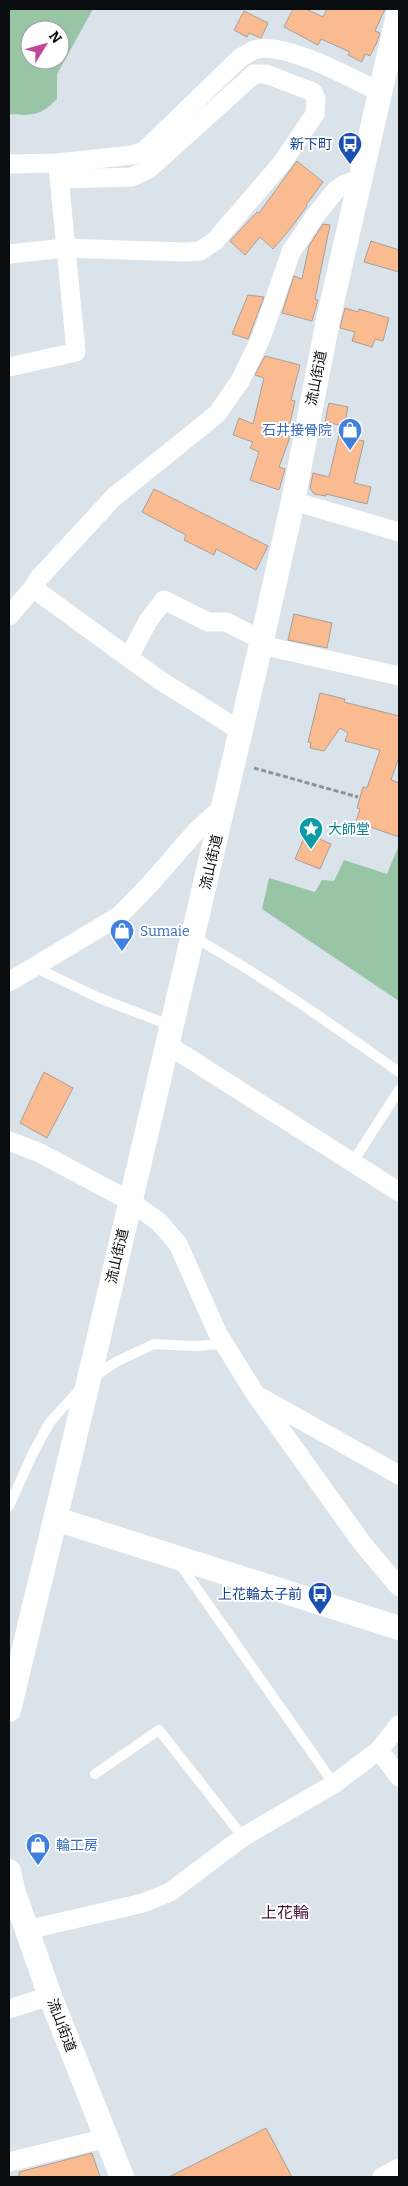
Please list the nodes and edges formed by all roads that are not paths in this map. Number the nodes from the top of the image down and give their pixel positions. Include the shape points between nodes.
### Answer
1 (398, 17) edge
2 (379, 92) junction
3 (9, 164) edge
4 (58, 171) junction
5 (359, 180) junction
6 (65, 248) junction
7 (9, 254) edge
8 (9, 367) edge
9 (293, 501) junction
10 (399, 532) edge
11 (33, 588) junction
12 (9, 616) edge
13 (262, 642) junction
14 (129, 657) junction
15 (399, 676) edge
16 (241, 731) junction
17 (224, 806) junction
18 (193, 937) junction
19 (34, 967) junction
20 (9, 982) edge
21 (170, 1036) junction
22 (399, 1072) edge
23 (399, 1090) edge
24 (9, 1141) edge
25 (353, 1162) junction
26 (399, 1192) edge
27 (130, 1201) junction
28 (224, 1344) junction
29 (89, 1380) junction
30 (256, 1395) junction
31 (399, 1476) edge
32 (9, 1506) edge
33 (56, 1519) junction
34 (174, 1556) junction
35 (399, 1586) edge
36 (399, 1628) edge
37 (9, 1710) edge
38 (399, 1725) edge
39 (379, 1750) junction
40 (95, 1774) dead end
41 (399, 1777) edge
42 (334, 1784) junction
43 (243, 1836) junction
44 (9, 1871) edge
45 (27, 1930) junction
46 (50, 1996) junction
47 (9, 2009) edge
48 (106, 2138) junction
49 (9, 2162) edge
50 (122, 2177) edge

1 - 2 street, 流山街道
2 - 4 street via 307,58 276,49 255,50 240,58 144,151
2 - 5 street, 流山街道
3 - 4 street
4 - 6 street
4 - 6 street via 132,177 149,169 254,74 266,74 314,92 314,114 281,164 215,241 200,251
5 - 9 street, 流山街道
5 - 11 street via 336,190 291,252 261,338 240,381 217,414 114,497
6 - 7 street
6 - 8 street via 76,352
9 - 10 street
9 - 13 street, 流山街道
11 - 12 street
11 - 14 street
13 - 14 street via 226,622 208,622 164,600 148,621
13 - 15 street
13 - 16 street, 流山街道
14 - 16 street
16 - 17 street, 流山街道
17 - 18 street, 流山街道
17 - 19 street via 198,829 119,916
18 - 21 street, 流山街道
18 - 22 lane via 244,965
19 - 20 street
19 - 21 lane
21 - 25 street
21 - 27 street, 流山街道
23 - 25 lane
24 - 27 street via 38,1152
25 - 26 street
27 - 28 street via 159,1222 178,1244
27 - 29 street, 流山街道
28 - 29 lane via 154,1344 116,1362
28 - 30 street
29 - 32 lane via 50,1422
29 - 33 street, 流山街道
30 - 31 street
30 - 35 street via 362,1543
33 - 34 street
33 - 37 street, 流山街道
34 - 36 street
34 - 42 lane
38 - 39 street
39 - 41 street
39 - 42 street
40 - 43 lane via 159,1730
42 - 43 street
43 - 45 street via 170,1892 143,1903
44 - 45 street, 流山街道
45 - 46 street, 流山街道
46 - 47 street
46 - 48 street, 流山街道
48 - 49 street
48 - 50 street, 流山街道

